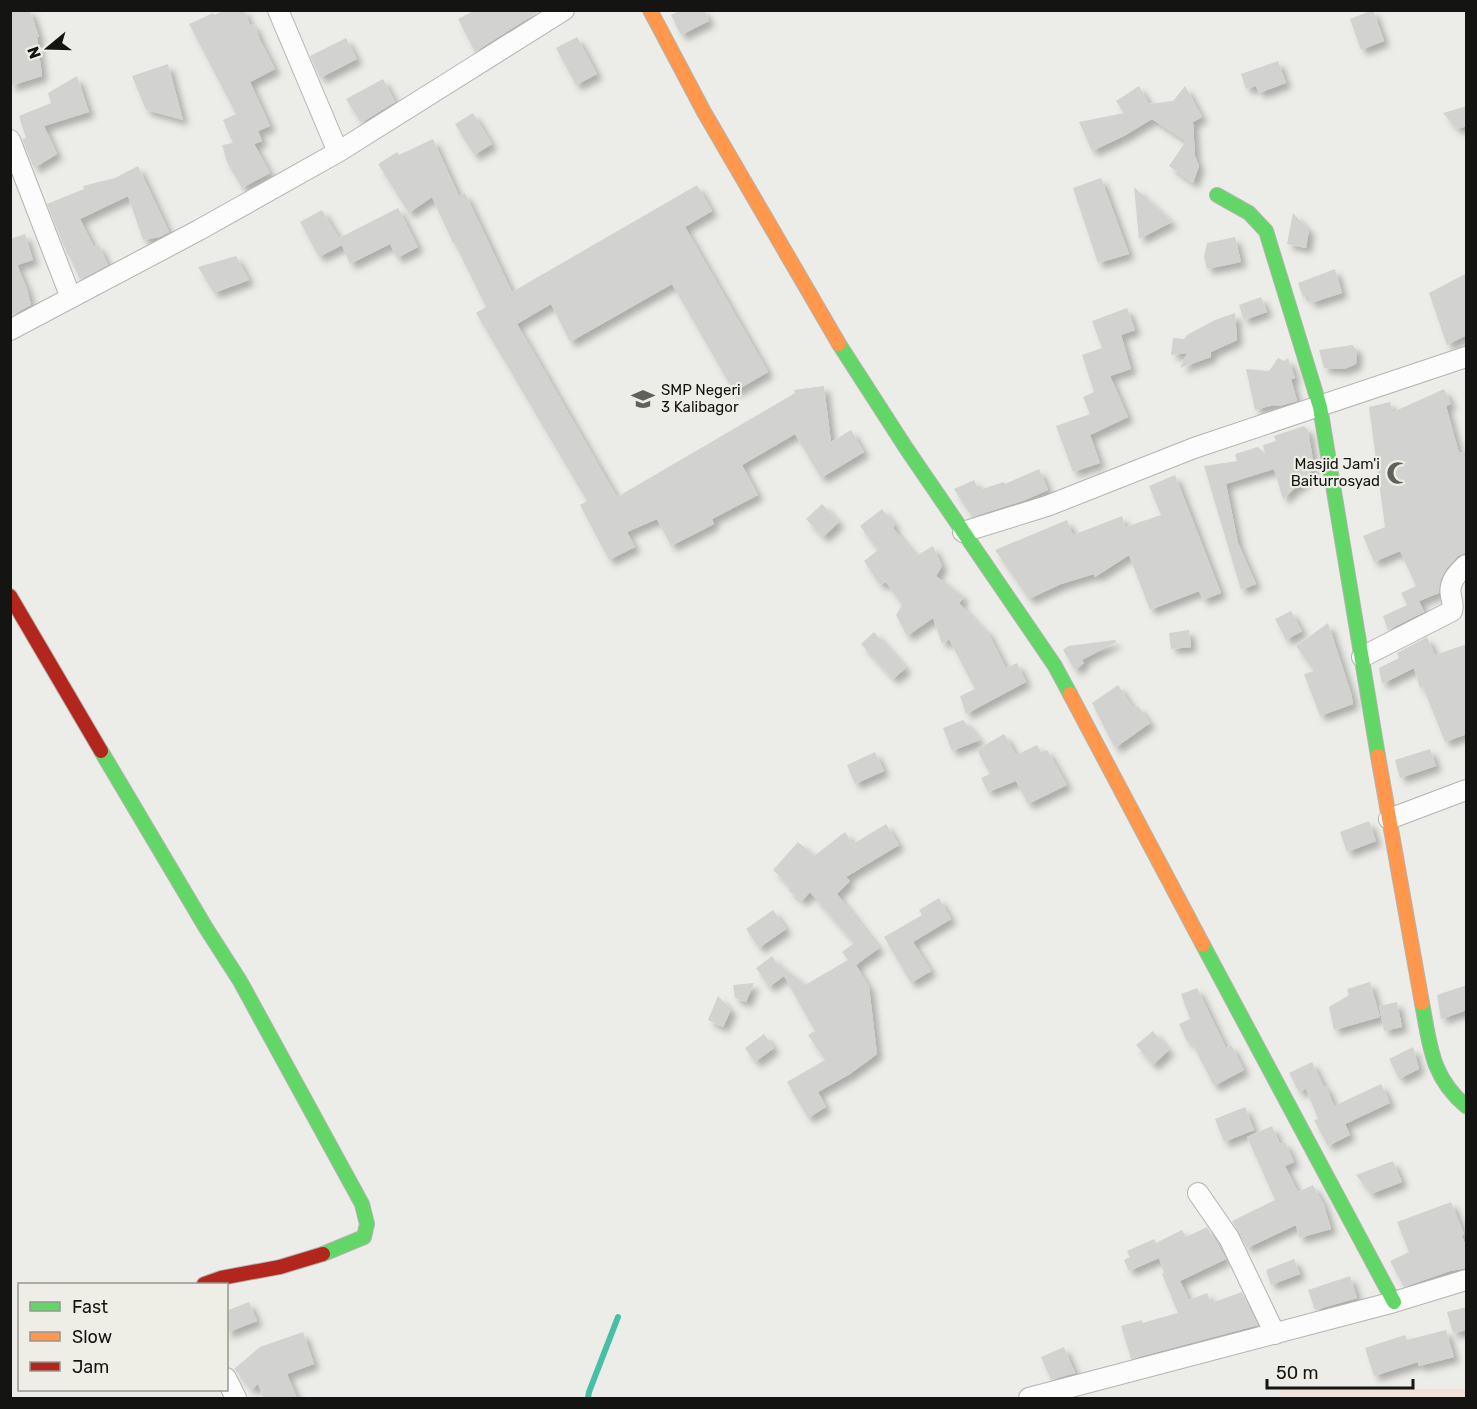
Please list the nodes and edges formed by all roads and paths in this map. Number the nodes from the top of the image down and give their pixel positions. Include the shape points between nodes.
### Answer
1 (278, 10) edge
2 (564, 10) edge
3 (650, 10) edge
4 (10, 140) edge
5 (338, 152) junction
6 (1217, 195) dead end
7 (71, 298) junction
8 (10, 330) edge
9 (1467, 357) edge
10 (1320, 407) junction
11 (963, 532) junction
12 (1467, 565) edge
13 (10, 596) edge
14 (1362, 657) junction
15 (1467, 790) edge
16 (1389, 819) junction
17 (1467, 1106) edge
18 (1198, 1193) dead end
19 (1467, 1280) edge
20 (206, 1283) edge
21 (1394, 1302) junction
22 (1275, 1334) junction
23 (228, 1382) edge
24 (236, 1398) edge
25 (1029, 1398) edge

1 - 5 street
2 - 5 street
3 - 11 street via 803,284
4 - 7 street
5 - 7 street
6 - 10 street via 1245,209 1266,231
7 - 8 street
9 - 10 street
10 - 11 street via 1194,448 1047,506
10 - 14 street
11 - 21 street via 1054,666
12 - 14 street via 1451,584 1452,612
13 - 20 street via 240,981 368,1219 364,1237 346,1247
14 - 16 street
15 - 16 street
16 - 17 street via 1432,1058 1450,1094
18 - 22 street via 1228,1238
19 - 21 street
21 - 22 street
22 - 25 street
23 - 24 street

